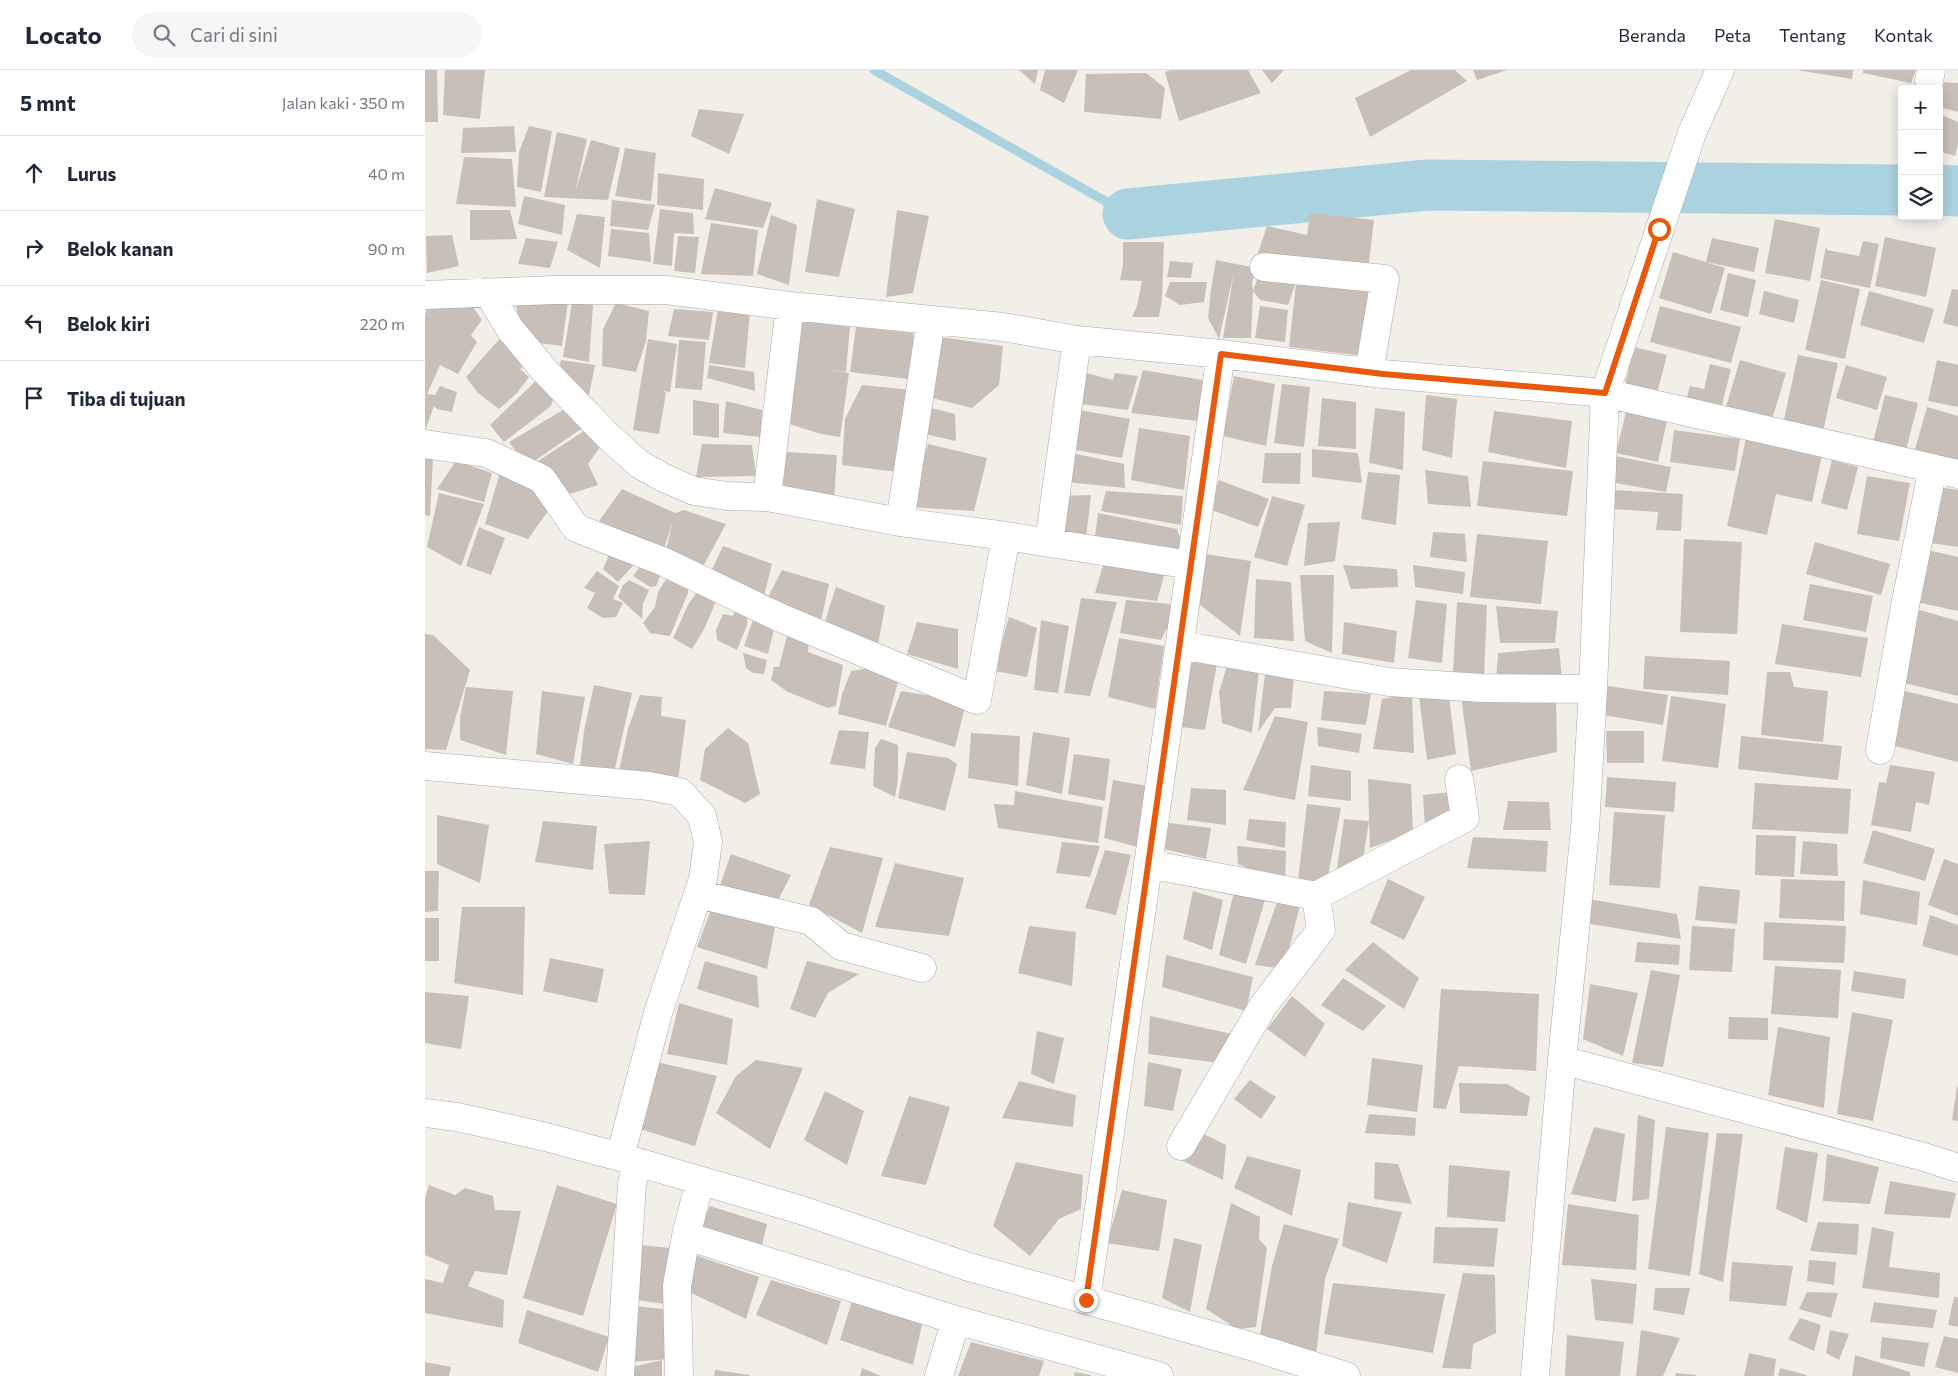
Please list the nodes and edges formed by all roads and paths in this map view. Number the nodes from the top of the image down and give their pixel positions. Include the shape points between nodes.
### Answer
1 (1720, 70) edge
2 (1264, 267) dead end
3 (488, 292) junction
4 (425, 296) edge
5 (790, 306) junction
6 (931, 320) junction
7 (1077, 340) junction
8 (1221, 354) junction
9 (1369, 372) junction
10 (1605, 393) junction
11 (425, 444) edge
12 (1945, 471) edge
13 (767, 497) junction
14 (900, 522) junction
15 (1006, 536) junction
16 (1049, 543) junction
17 (1191, 565) junction
18 (1180, 645) junction
19 (1593, 689) junction
20 (1880, 750) dead end
21 (425, 766) edge
22 (1459, 779) dead end
23 (1148, 864) junction
24 (698, 894) junction
25 (1315, 896) junction
26 (922, 968) dead end
27 (1562, 1060) junction
28 (425, 1113) edge
29 (1181, 1146) dead end
30 (628, 1160) junction
31 (1958, 1168) edge
32 (700, 1180) junction
33 (685, 1236) junction
34 (1086, 1300) junction
35 (956, 1320) junction
36 (620, 1376) edge
37 (679, 1376) edge
38 (939, 1376) edge
39 (1159, 1376) edge
40 (1346, 1376) edge
41 (1535, 1376) edge

1 - 10 street via 1692,133
2 - 9 street via 1385,279
3 - 4 street
3 - 5 street via 666,290
3 - 13 street via 511,329 545,371 639,464 694,491
5 - 6 street
5 - 13 street
6 - 7 street via 1003,327
6 - 14 street
7 - 8 street
7 - 16 street
8 - 9 street
8 - 17 street
9 - 10 street
10 - 12 street
10 - 19 street
11 - 15 street via 485,453 542,479 576,528 662,561 781,618 977,700
12 - 20 street via 1905,606
13 - 14 street
14 - 15 street
15 - 16 street
16 - 17 street
17 - 18 street
18 - 19 street via 1389,682 1482,688
18 - 23 street
19 - 27 street via 1585,829
21 - 24 street via 649,786 680,792 702,816 708,842
22 - 25 street via 1465,818
23 - 25 street
23 - 34 street
24 - 26 street via 811,921 841,946
24 - 30 street via 658,1013
25 - 29 street via 1321,930 1263,1006
27 - 31 street
27 - 41 street
28 - 30 street via 510,1129
30 - 32 street
30 - 36 street via 632,1184
32 - 33 street
32 - 34 street via 801,1210 969,1267
33 - 35 street
33 - 37 street via 677,1286
34 - 40 street
35 - 38 street
35 - 39 street

